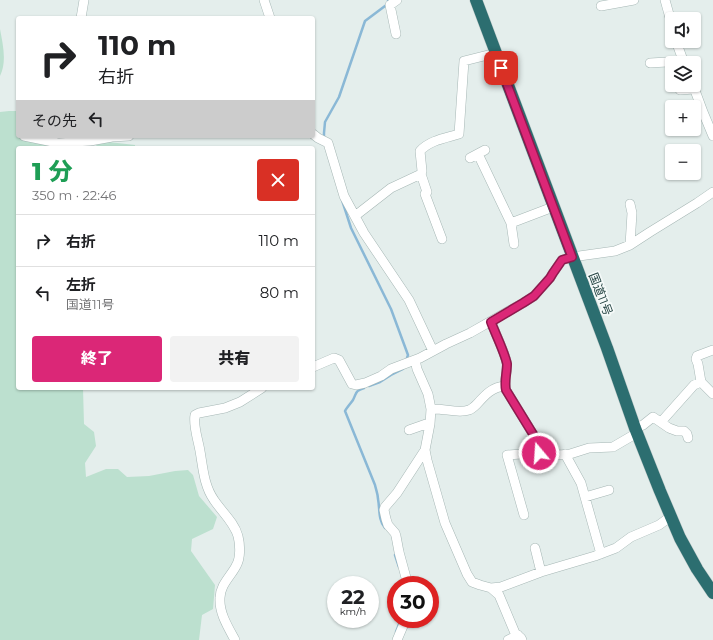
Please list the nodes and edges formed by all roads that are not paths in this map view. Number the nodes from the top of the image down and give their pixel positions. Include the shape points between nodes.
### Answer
1 (84, 0) edge
2 (264, 0) edge
3 (397, 0) edge
4 (476, 0) edge
5 (634, 0) edge
6 (666, 0) edge
7 (601, 6) dead end
8 (669, 12) edge
9 (81, 16) edge
10 (269, 16) edge
11 (396, 34) dead end
12 (496, 53) junction
13 (650, 63) dead end
14 (665, 63) edge
15 (695, 92) edge
16 (315, 136) edge
17 (713, 136) edge
18 (34, 138) edge
19 (106, 138) edge
20 (478, 154) dead end
21 (421, 174) junction
22 (713, 192) edge
23 (630, 204) dead end
24 (553, 207) junction
25 (355, 216) junction
26 (511, 223) junction
27 (442, 239) dead end
28 (513, 244) dead end
29 (630, 245) junction
30 (572, 257) junction
31 (491, 322) junction
32 (713, 350) edge
33 (433, 351) junction
34 (415, 360) junction
35 (315, 366) edge
36 (701, 382) junction
37 (505, 386) junction
38 (259, 390) edge
39 (713, 394) edge
40 (432, 409) junction
41 (661, 422) junction
42 (430, 424) junction
43 (409, 430) dead end
44 (636, 431) junction
45 (688, 438) dead end
46 (425, 450) junction
47 (539, 453) junction
48 (565, 454) junction
49 (608, 490) dead end
50 (585, 497) junction
51 (524, 515) dead end
52 (670, 517) junction
53 (536, 548) dead end
54 (601, 554) junction
55 (541, 572) junction
56 (406, 576) edge
57 (491, 588) junction
58 (713, 593) edge
59 (402, 628) edge
60 (520, 638) edge
61 (235, 640) edge
62 (397, 640) edge
63 (508, 640) edge

1 - 9 street
2 - 10 street
3 - 11 street via 390,5
4 - 12 highway, 国道11号
5 - 7 street
6 - 8 street
12 - 21 street via 464,61 459,134 424,146 420,151
12 - 24 highway, 国道11号
13 - 14 street
15 - 17 street
16 - 25 street via 328,143 344,196
18 - 19 street via 58,143
20 - 26 street via 492,194
21 - 25 street via 391,188
21 - 27 street via 427,192 425,194
22 - 29 street
23 - 29 street
24 - 26 street
24 - 30 highway, 国道11号
25 - 33 street via 409,300
26 - 28 street
29 - 30 street via 615,252
30 - 31 street via 562,260 534,296
30 - 44 highway, 国道11号
31 - 33 street
31 - 37 street via 507,363
32 - 36 street via 697,356
33 - 34 street
34 - 35 street via 391,369 366,383 356,385 352,384 339,360 334,358
34 - 40 street
36 - 39 street
36 - 41 street via 694,385
37 - 40 street via 487,393 471,410
37 - 47 street via 533,434
38 - 61 street via 225,408 199,413 195,415 194,420 204,479 213,500 238,536 238,564 222,588 219,599 223,617
40 - 42 street
41 - 44 street via 653,417
41 - 45 street via 672,430 684,431
42 - 43 street
42 - 46 street
44 - 48 street via 613,446
44 - 52 highway, 国道11号
46 - 56 street via 384,510 388,525 396,536
46 - 57 street via 446,523 467,574 472,582
47 - 48 street
47 - 51 street via 507,455
48 - 50 street via 581,483
49 - 50 street
50 - 54 street
52 - 54 street
52 - 58 highway, 国道11号 via 697,569
53 - 55 street
54 - 55 street
55 - 57 street via 501,587
57 - 60 street via 499,595 515,633
59 - 62 street
60 - 63 street

